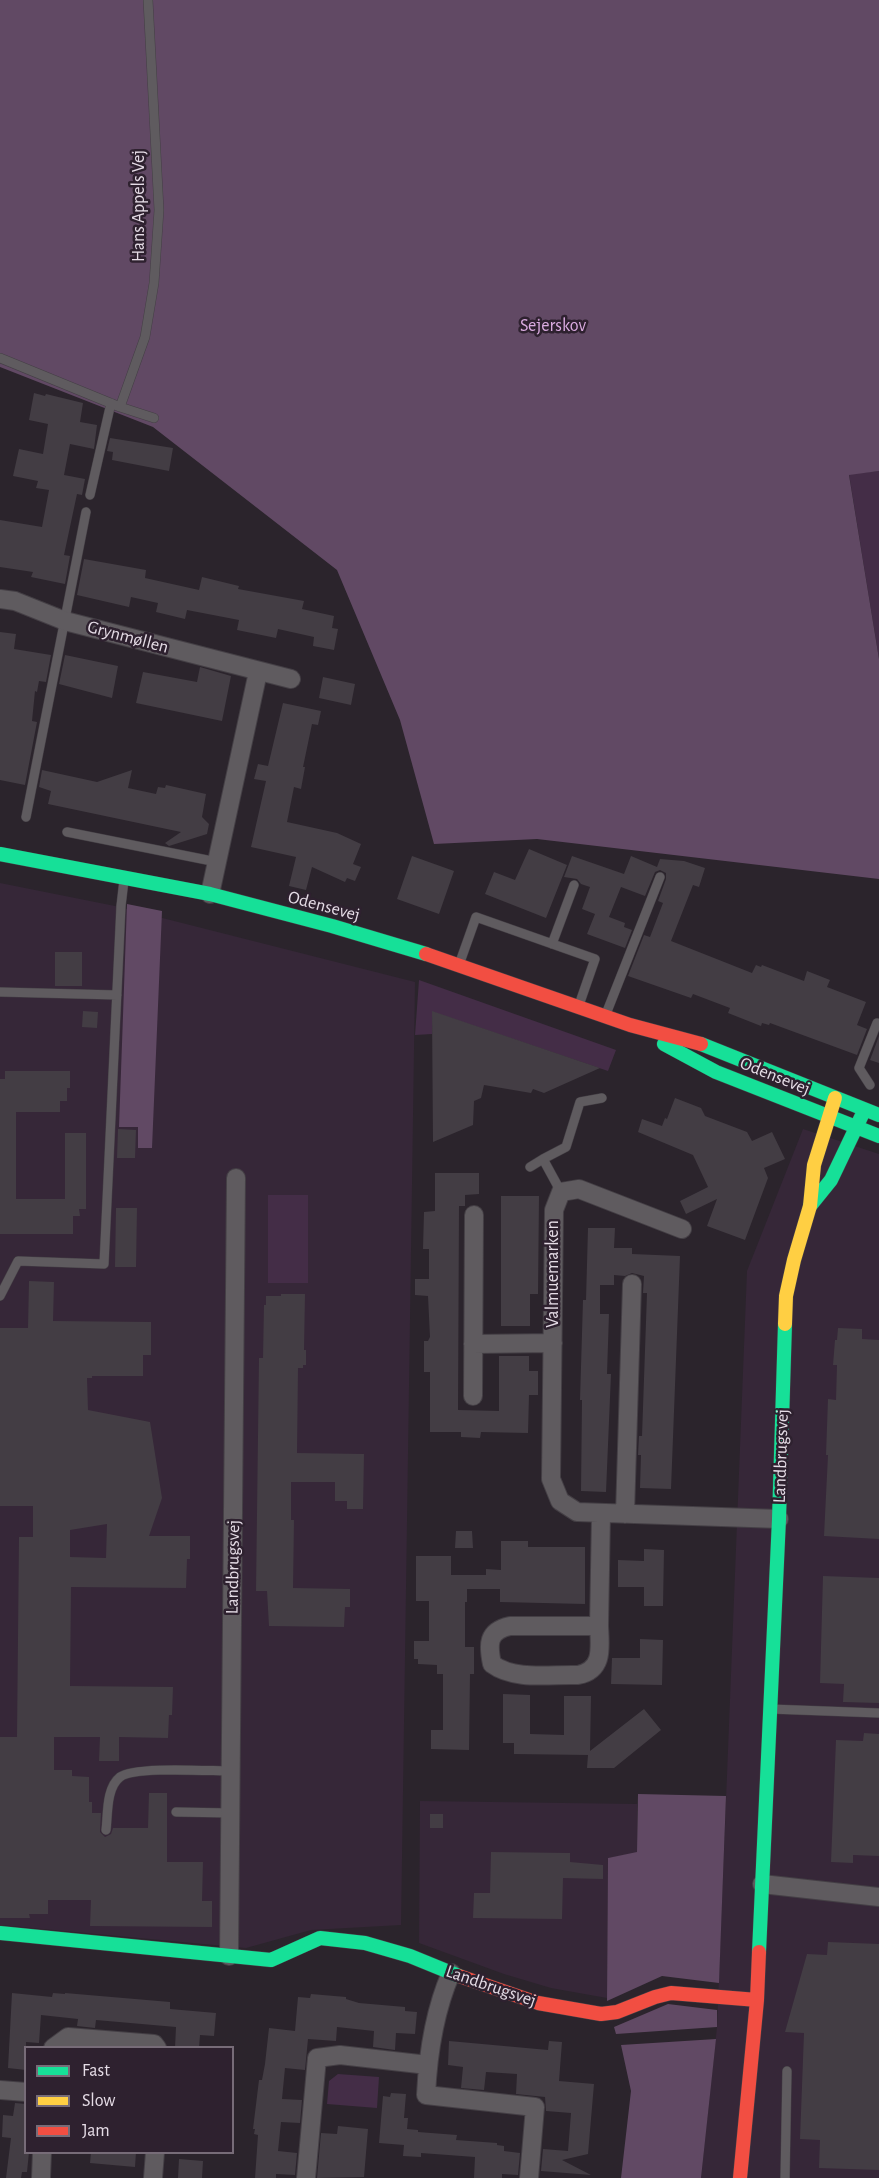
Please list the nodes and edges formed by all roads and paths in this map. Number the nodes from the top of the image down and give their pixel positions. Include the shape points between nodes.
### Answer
1 (148, 0) edge
2 (0, 358) edge
3 (115, 405) junction
4 (154, 418) dead end
5 (90, 495) dead end
6 (86, 512) dead end
7 (0, 598) edge
8 (65, 621) junction
9 (258, 672) junction
10 (291, 679) dead end
11 (26, 817) dead end
12 (67, 832) dead end
13 (0, 854) edge
14 (217, 862) junction
15 (660, 877) dead end
16 (124, 878) junction
17 (574, 885) dead end
18 (210, 894) junction
19 (552, 944) junction
20 (459, 964) junction
21 (0, 992) edge
22 (117, 995) junction
23 (579, 1006) junction
24 (605, 1016) junction
25 (879, 1024) edge
26 (630, 1025) junction
27 (865, 1096) edge
28 (602, 1098) dead end
29 (836, 1098) junction
30 (879, 1115) edge
31 (829, 1118) junction
32 (855, 1127) junction
33 (879, 1136) edge
34 (543, 1160) junction
35 (530, 1167) dead end
36 (236, 1178) dead end
37 (561, 1192) junction
38 (810, 1206) junction
39 (474, 1215) dead end
40 (682, 1229) dead end
41 (632, 1284) dead end
42 (0, 1296) edge
43 (552, 1343) junction
44 (473, 1344) junction
45 (473, 1396) dead end
46 (601, 1514) junction
47 (625, 1514) junction
48 (779, 1519) junction
49 (599, 1626) junction
50 (770, 1709) junction
51 (879, 1713) edge
52 (231, 1771) junction
53 (176, 1812) dead end
54 (231, 1813) junction
55 (106, 1830) dead end
56 (762, 1884) junction
57 (879, 1897) edge
58 (0, 1933) edge
59 (229, 1956) junction
60 (451, 1973) junction
61 (757, 2000) junction
62 (56, 2046) edge
63 (156, 2046) edge
64 (428, 2065) junction
65 (787, 2071) dead end
66 (0, 2090) edge
67 (24, 2092) edge
68 (42, 2154) edge
69 (155, 2154) edge
70 (40, 2178) edge
71 (153, 2178) edge
72 (306, 2178) edge
73 (529, 2178) edge
74 (740, 2178) edge
75 (785, 2178) edge

1 - 3 lane, Hans Appels Vej via 159,210 154,283 145,337
2 - 3 lane
3 - 4 lane
3 - 5 lane, Hans Appels Vej
6 - 8 lane
7 - 8 street, Grynmøllen via 15,600
8 - 9 street, Grynmøllen
8 - 11 lane
9 - 10 street, Grynmøllen
9 - 14 street
12 - 14 lane
13 - 16 street, Odensevej
14 - 18 street
15 - 24 lane
16 - 18 street, Odensevej
16 - 22 lane
17 - 19 lane
18 - 20 street, Odensevej
19 - 20 lane via 476,917
19 - 23 lane via 595,959
20 - 23 street, Odensevej
21 - 22 lane
22 - 42 lane via 104,1264 18,1261
23 - 24 street, Odensevej
24 - 26 street, Odensevej
25 - 27 lane via 859,1068
26 - 29 street, Odensevej via 704,1045
26 - 31 street, Odensevej via 716,1072
27 - 29 street, Odensevej
27 - 30 street, Odensevej
27 - 32 street, Landbrugsvej
28 - 34 lane via 580,1101 566,1147
29 - 31 street, Landbrugsvej
31 - 32 street, Odensevej
31 - 38 street, Landbrugsvej via 814,1165
32 - 33 street, Odensevej
32 - 38 street, Landbrugsvej via 831,1180
34 - 35 lane
34 - 37 lane
36 - 52 street, Landbrugsvej
37 - 40 street via 579,1189
37 - 43 street, Valmuemarken via 554,1210
38 - 48 street, Landbrugsvej via 786,1296
39 - 44 street
41 - 47 street
43 - 44 street, Valmuemarken
43 - 46 street, Valmuemarken via 551,1479 560,1502 577,1512
44 - 45 street
46 - 47 street, Valmuemarken
46 - 49 street
47 - 48 street, Valmuemarken
48 - 50 street, Landbrugsvej
49 - 49 street via 500,1628 490,1640 492,1664 512,1674 589,1673 600,1655
50 - 51 lane
50 - 56 street, Landbrugsvej
52 - 54 street, Landbrugsvej
52 - 55 lane via 138,1771 120,1777 111,1791
53 - 54 lane
54 - 59 street, Landbrugsvej
56 - 57 street
56 - 61 street, Landbrugsvej
58 - 59 street, Landbrugsvej
59 - 60 street, Landbrugsvej via 271,1960 321,1938 365,1943
60 - 61 street, Landbrugsvej via 538,2003 601,2014 671,1993
60 - 64 street via 441,1996
61 - 74 street, Landbrugsvej
62 - 63 street via 68,2037
64 - 72 street via 340,2055 317,2058
64 - 73 street via 426,2095 535,2107
65 - 75 lane
66 - 67 street
68 - 70 street
69 - 71 street

